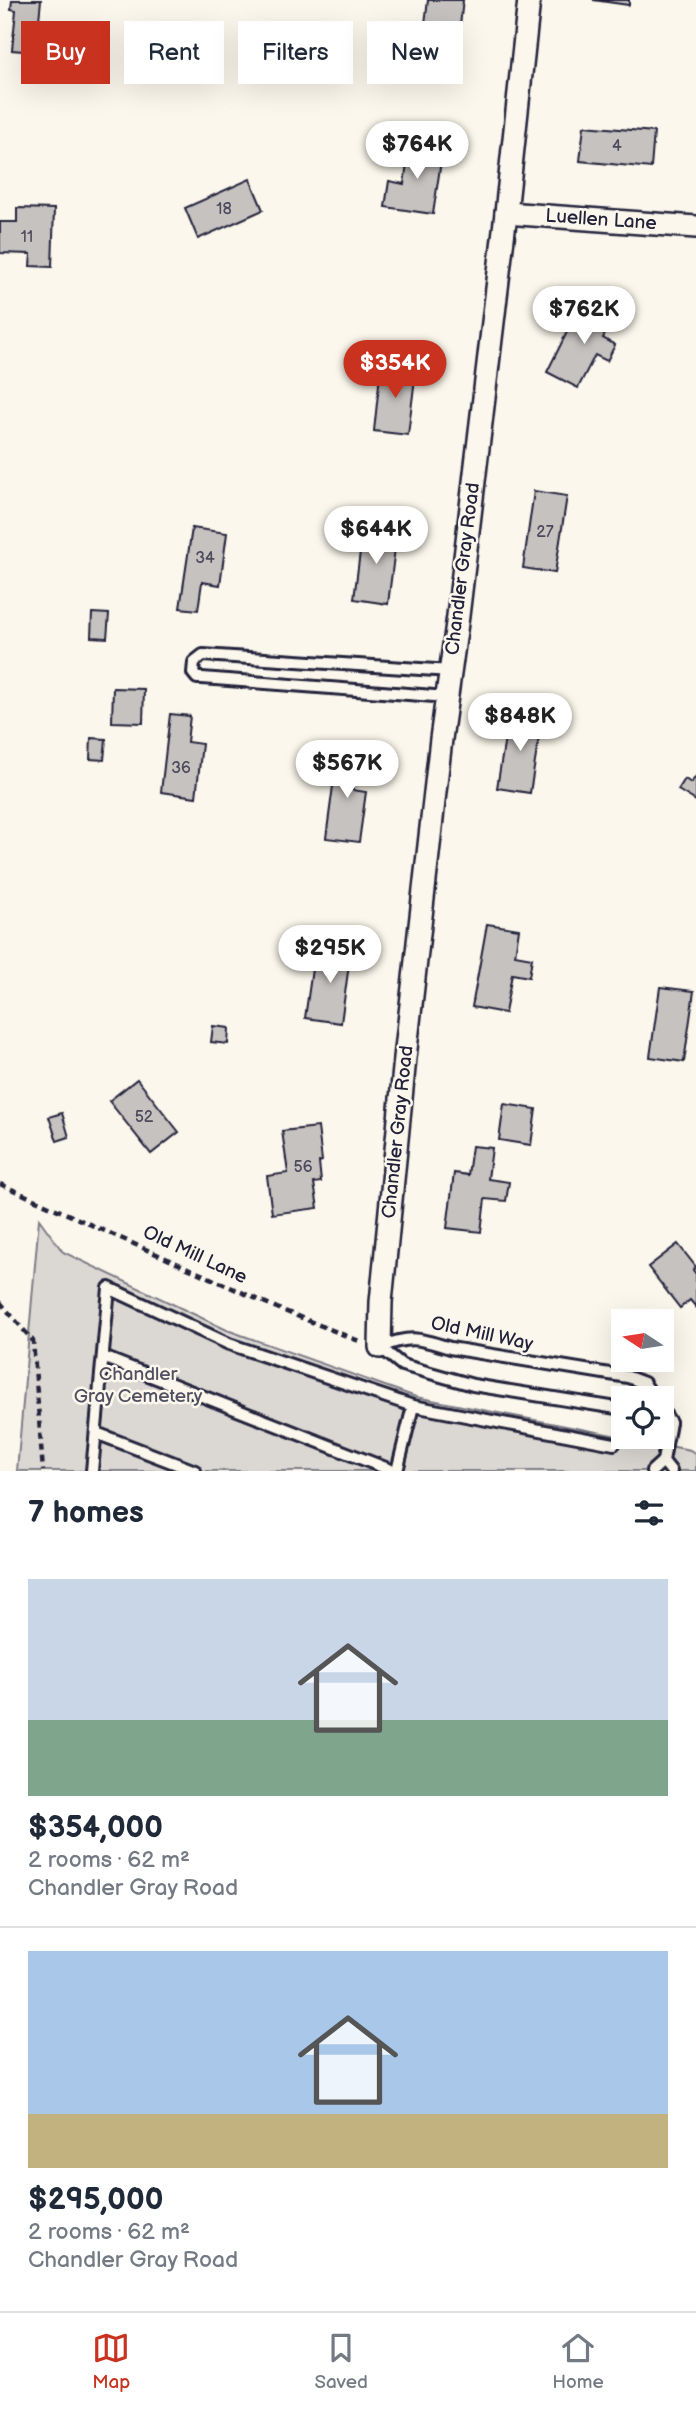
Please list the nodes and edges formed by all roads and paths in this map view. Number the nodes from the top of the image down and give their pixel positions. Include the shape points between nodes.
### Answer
1 (529, 0) edge
2 (506, 213) junction
3 (696, 227) edge
4 (450, 671) junction
5 (447, 697) junction
6 (0, 1184) edge
7 (0, 1302) edge
8 (380, 1347) junction
9 (103, 1357) junction
10 (646, 1386) edge
11 (413, 1406) junction
12 (611, 1407) edge
13 (96, 1433) junction
14 (611, 1443) edge
15 (664, 1449) edge
16 (663, 1461) junction
17 (43, 1471) edge
18 (92, 1471) edge
19 (195, 1471) edge
20 (395, 1471) edge
21 (652, 1471) edge
22 (671, 1471) edge

1 - 2 street, Chandler Gray Road
2 - 3 street, Luellen Lane
2 - 4 street, Chandler Gray Road
4 - 5 street, Chandler Gray Road
4 - 5 lane via 203,655 194,662 197,678
5 - 8 street, Chandler Gray Road via 389,1216
6 - 8 path, Old Mill Lane via 276,1308
7 - 17 path via 33,1341
8 - 10 lane, Old Mill Way via 405,1337 628,1377
8 - 12 lane via 402,1365 472,1385
9 - 11 lane via 109,1288 229,1344
9 - 13 lane
9 - 20 lane
11 - 14 lane
11 - 20 lane
13 - 18 lane
13 - 19 lane
15 - 16 lane
16 - 21 lane
16 - 22 lane

